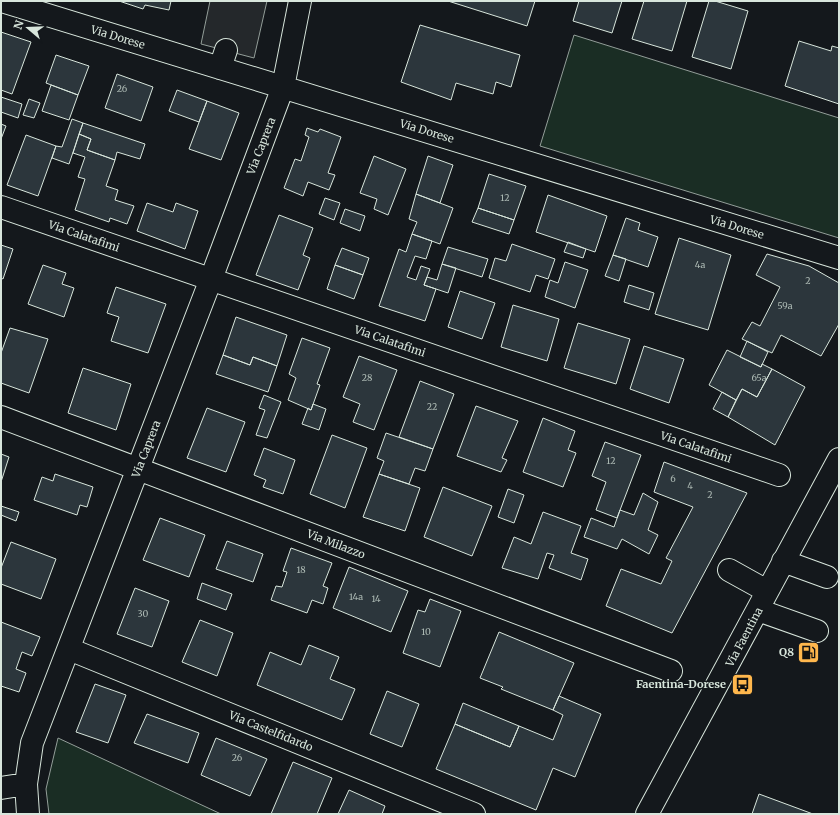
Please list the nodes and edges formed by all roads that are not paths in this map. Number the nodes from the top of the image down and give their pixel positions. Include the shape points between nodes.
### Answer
1 (300, 1) edge
2 (11, 2) edge
3 (283, 87) junction
4 (1, 207) edge
5 (839, 258) edge
6 (211, 279) junction
7 (1, 417) edge
8 (839, 459) edge
9 (138, 469) junction
10 (779, 475) dead end
11 (783, 561) junction
12 (729, 570) dead end
13 (827, 577) dead end
14 (763, 601) junction
15 (817, 631) dead end
16 (69, 649) junction
17 (672, 671) dead end
18 (26, 784) junction
19 (1, 788) edge
20 (28, 814) edge
21 (474, 814) edge
22 (647, 814) edge

1 - 3 street, Via Caprera
2 - 3 street, Via Dorese via 223,59
3 - 5 street, Via Dorese
3 - 6 street, Via Caprera
4 - 6 street, Via Calatafimi
6 - 9 street, Via Caprera
6 - 10 street, Via Calatafimi
7 - 9 street, Via Milazzo
8 - 11 street, Via Faentina
9 - 16 street, Via Caprera
9 - 17 street, Via Milazzo
11 - 13 street
11 - 14 street, Via Faentina
12 - 14 street
14 - 15 street
14 - 22 street, Via Faentina
16 - 18 street, Via Caprera via 32,744
16 - 21 street, Via Castelfidardo
18 - 19 street
18 - 20 street, Via Caprera

